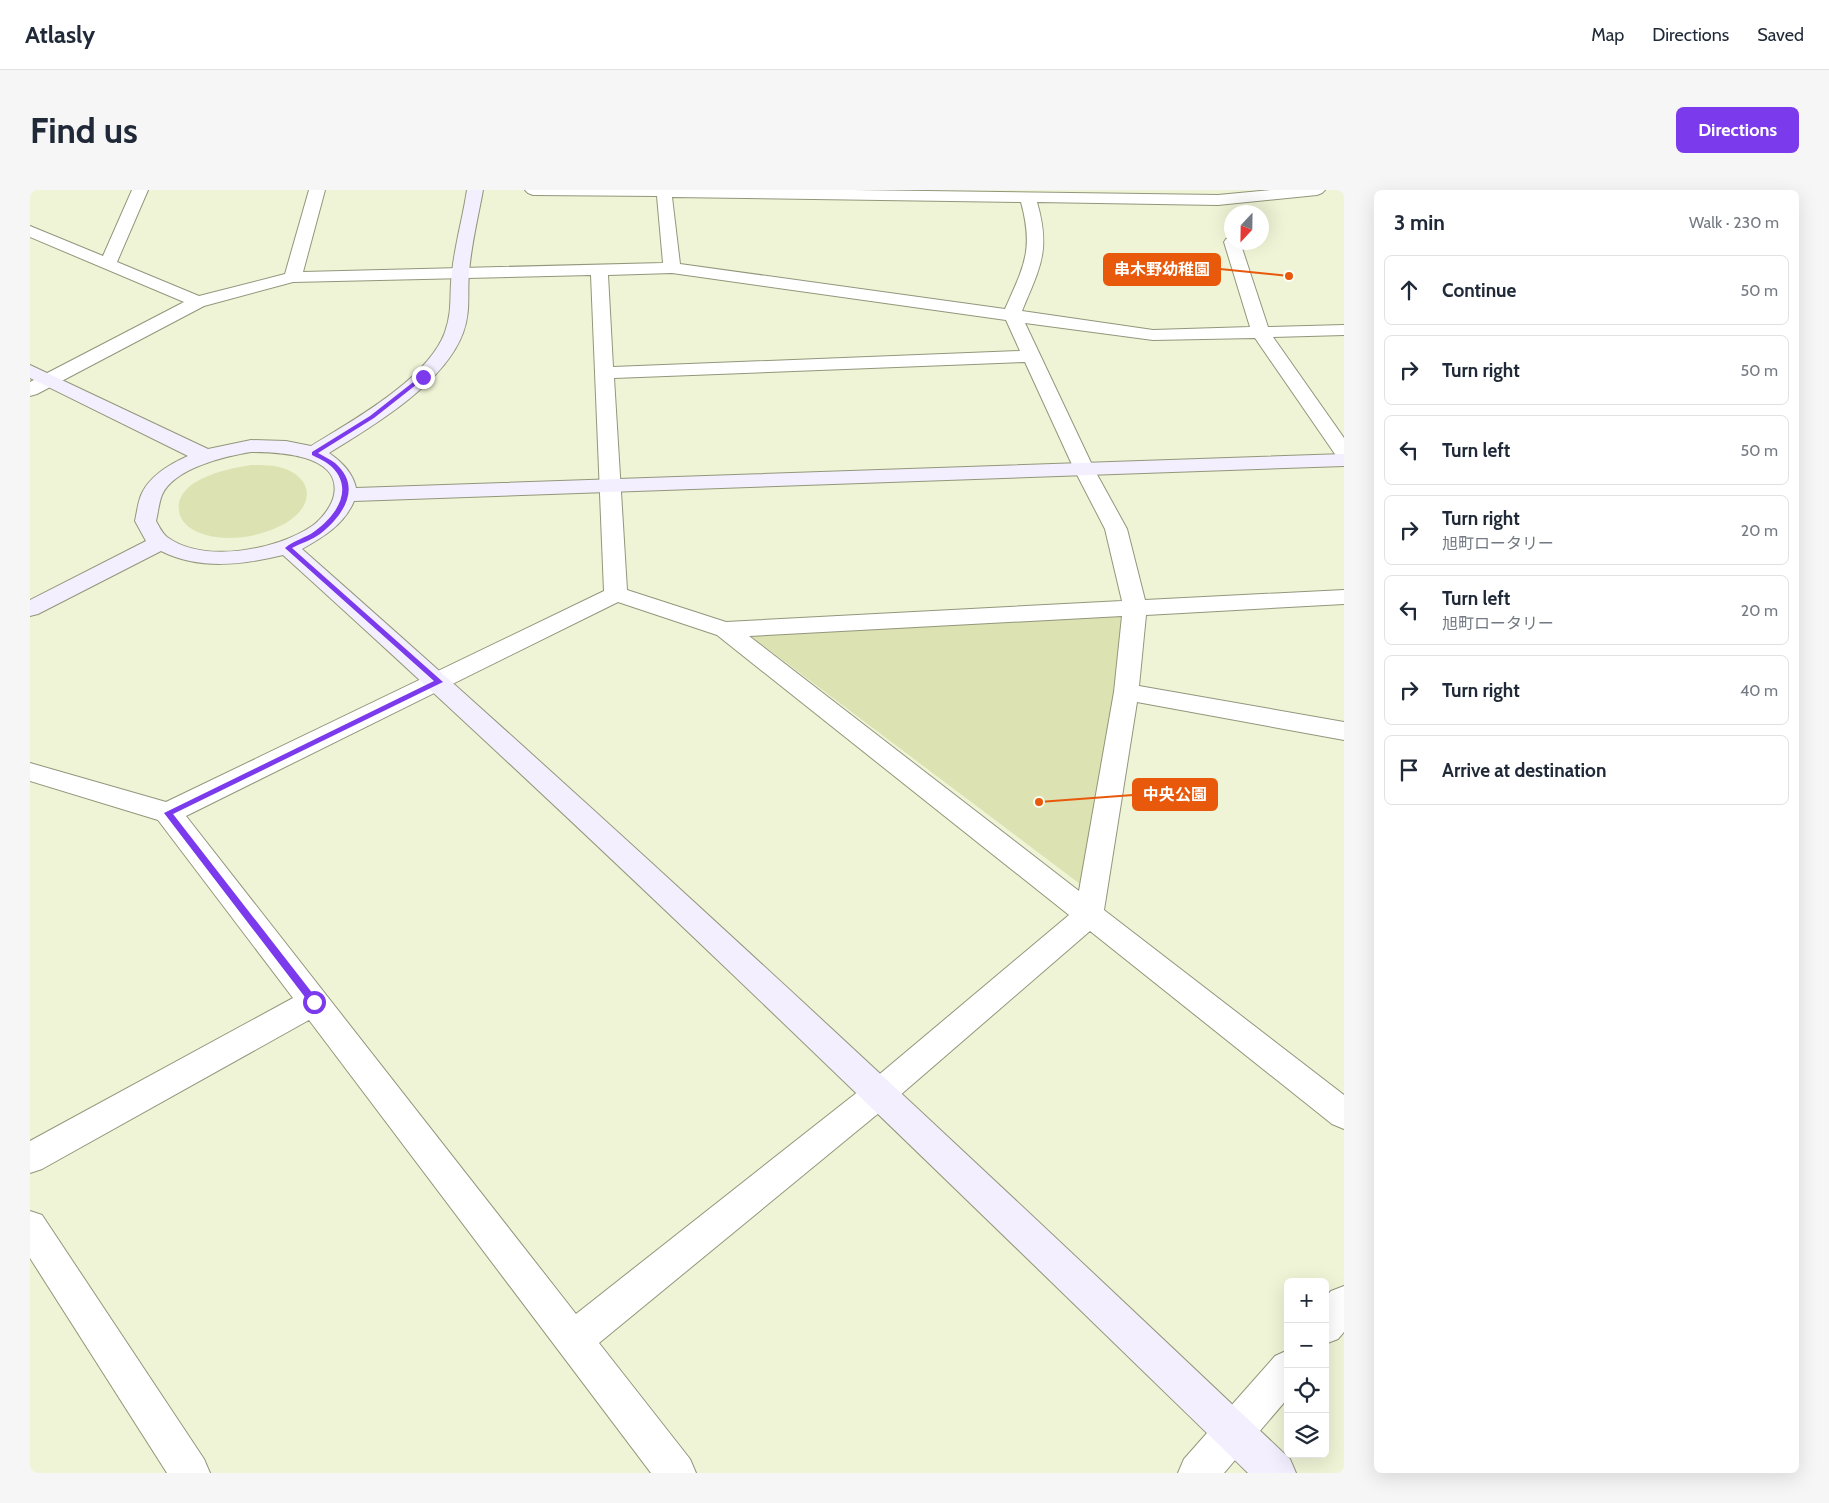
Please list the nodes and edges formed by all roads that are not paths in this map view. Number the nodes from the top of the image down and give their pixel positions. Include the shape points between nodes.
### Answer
1 (140, 190) edge
2 (317, 190) edge
3 (476, 190) edge
4 (533, 190) edge
5 (1318, 190) edge
6 (616, 191) edge
7 (664, 192) junction
8 (782, 192) edge
9 (1216, 195) edge
10 (1028, 197) junction
11 (1224, 218) edge
12 (30, 231) edge
13 (1235, 250) edge
14 (107, 265) junction
15 (672, 268) junction
16 (599, 270) junction
17 (460, 273) junction
18 (293, 277) junction
19 (198, 302) junction
20 (1012, 314) junction
21 (1344, 330) edge
22 (1261, 333) junction
23 (1031, 356) junction
24 (30, 371) edge
25 (604, 373) junction
26 (50, 380) junction
27 (30, 390) edge
28 (314, 453) junction
29 (1344, 453) edge
30 (205, 456) junction
31 (1344, 460) edge
32 (1084, 469) junction
33 (610, 485) junction
34 (346, 496) junction
35 (159, 543) junction
36 (288, 548) junction
37 (616, 594) junction
38 (1344, 597) edge
39 (1135, 608) junction
40 (30, 609) edge
41 (725, 630) junction
42 (439, 682) junction
43 (1126, 692) junction
44 (1344, 731) edge
45 (30, 772) edge
46 (168, 813) junction
47 (1090, 915) junction
48 (314, 1002) junction
49 (880, 1093) junction
50 (1344, 1114) edge
51 (30, 1158) edge
52 (30, 1227) edge
53 (1344, 1304) edge
54 (1328, 1323) edge
55 (573, 1340) junction
56 (1284, 1374) edge
57 (1233, 1432) junction
58 (190, 1473) edge
59 (676, 1473) edge
60 (1198, 1473) edge
61 (1276, 1473) edge

1 - 14 street
2 - 18 street
3 - 17 street
4 - 6 street
5 - 9 street
6 - 7 street
7 - 8 street
7 - 15 street
8 - 10 street
9 - 10 street
9 - 11 street
10 - 20 street via 1036,226 1034,262
12 - 14 street
13 - 22 street
14 - 19 street
15 - 16 street
15 - 20 street
16 - 17 street
16 - 25 street
17 - 18 street
17 - 28 street via 460,312 449,344 423,377 372,417
18 - 19 street
19 - 26 street
20 - 22 street via 1153,335
20 - 23 street
21 - 22 street
22 - 29 street
23 - 25 street
23 - 32 street
24 - 26 street
25 - 33 street
26 - 27 street
26 - 30 street
28 - 30 street via 288,447 251,446
28 - 34 street via 333,464 344,479
30 - 35 street via 176,470 155,487 144,507 146,526
31 - 32 street
32 - 33 street
32 - 39 street via 1116,530
33 - 34 street
33 - 37 street
34 - 36 street via 337,515 324,527
35 - 36 street via 184,554 217,559 253,557
35 - 40 street
36 - 42 street
37 - 41 street
37 - 42 street
38 - 39 street
39 - 41 street
39 - 43 street
41 - 47 street
42 - 46 street
42 - 49 street
43 - 44 street
43 - 47 street
45 - 46 street
46 - 48 street
47 - 49 street
47 - 50 street
48 - 51 street
48 - 55 street
49 - 55 street
49 - 57 street
52 - 58 street
53 - 54 street
55 - 59 street
56 - 57 street
57 - 60 street
57 - 61 street

